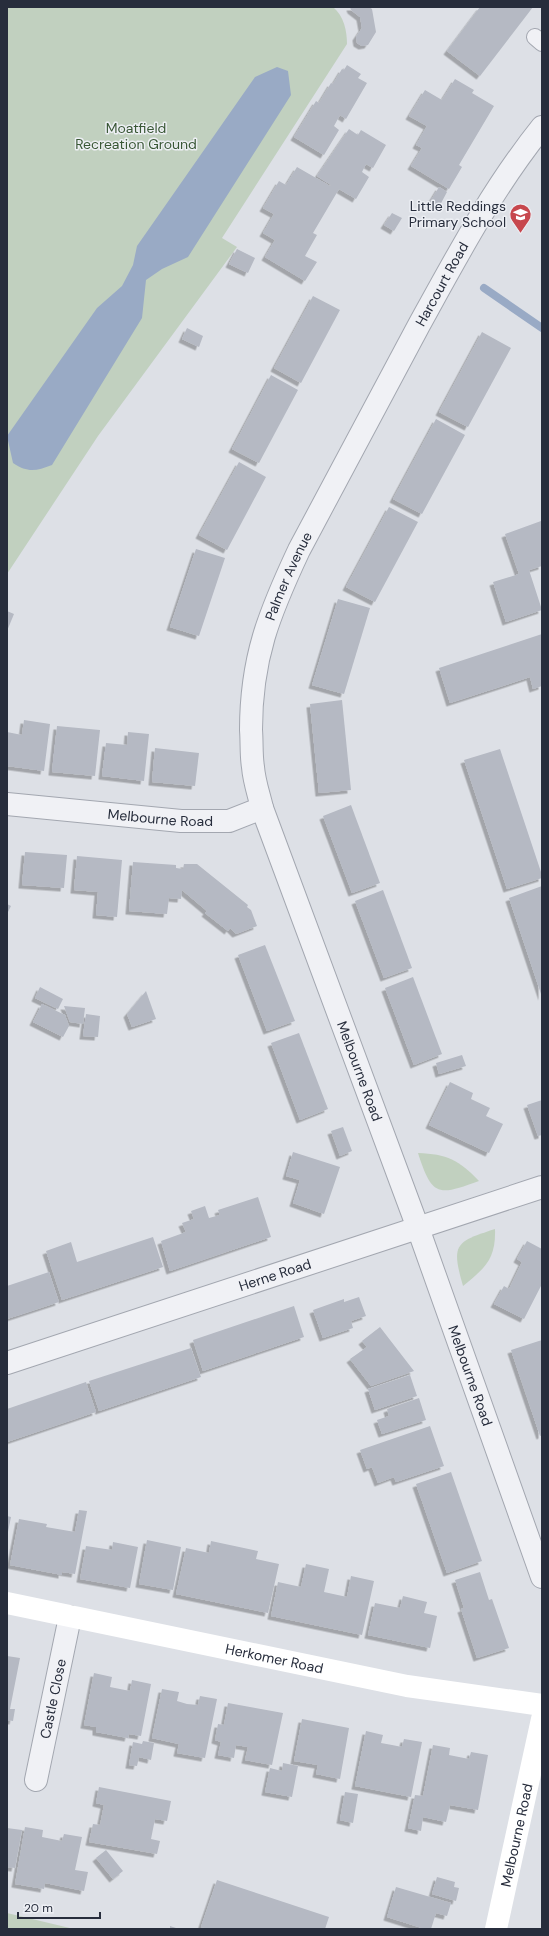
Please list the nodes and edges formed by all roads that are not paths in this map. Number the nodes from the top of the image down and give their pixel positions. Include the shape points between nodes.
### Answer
1 (542, 127) edge
2 (398, 364) joint
3 (7, 804) edge
4 (262, 808) junction
5 (542, 1186) edge
6 (418, 1228) junction
7 (7, 1364) edge
8 (542, 1578) edge
9 (7, 1603) edge
10 (70, 1617) junction
11 (542, 1705) edge
12 (542, 1718) edge
13 (36, 1780) dead end
14 (496, 1929) edge

1 - 2 street, Harcourt Road via 492,196 460,249
2 - 4 street, Palmer Avenue via 299,550 275,601 262,639 254,673 251,703 253,767
3 - 4 street, Melbourne Road via 181,821 229,821
4 - 6 street, Melbourne Road
5 - 6 street, Herne Road
6 - 7 street, Herne Road
6 - 8 street, Melbourne Road
9 - 10 street, Herkomer Road
10 - 11 street, Herkomer Road via 407,1686
10 - 13 street, Castle Close
12 - 14 street, Melbourne Road

